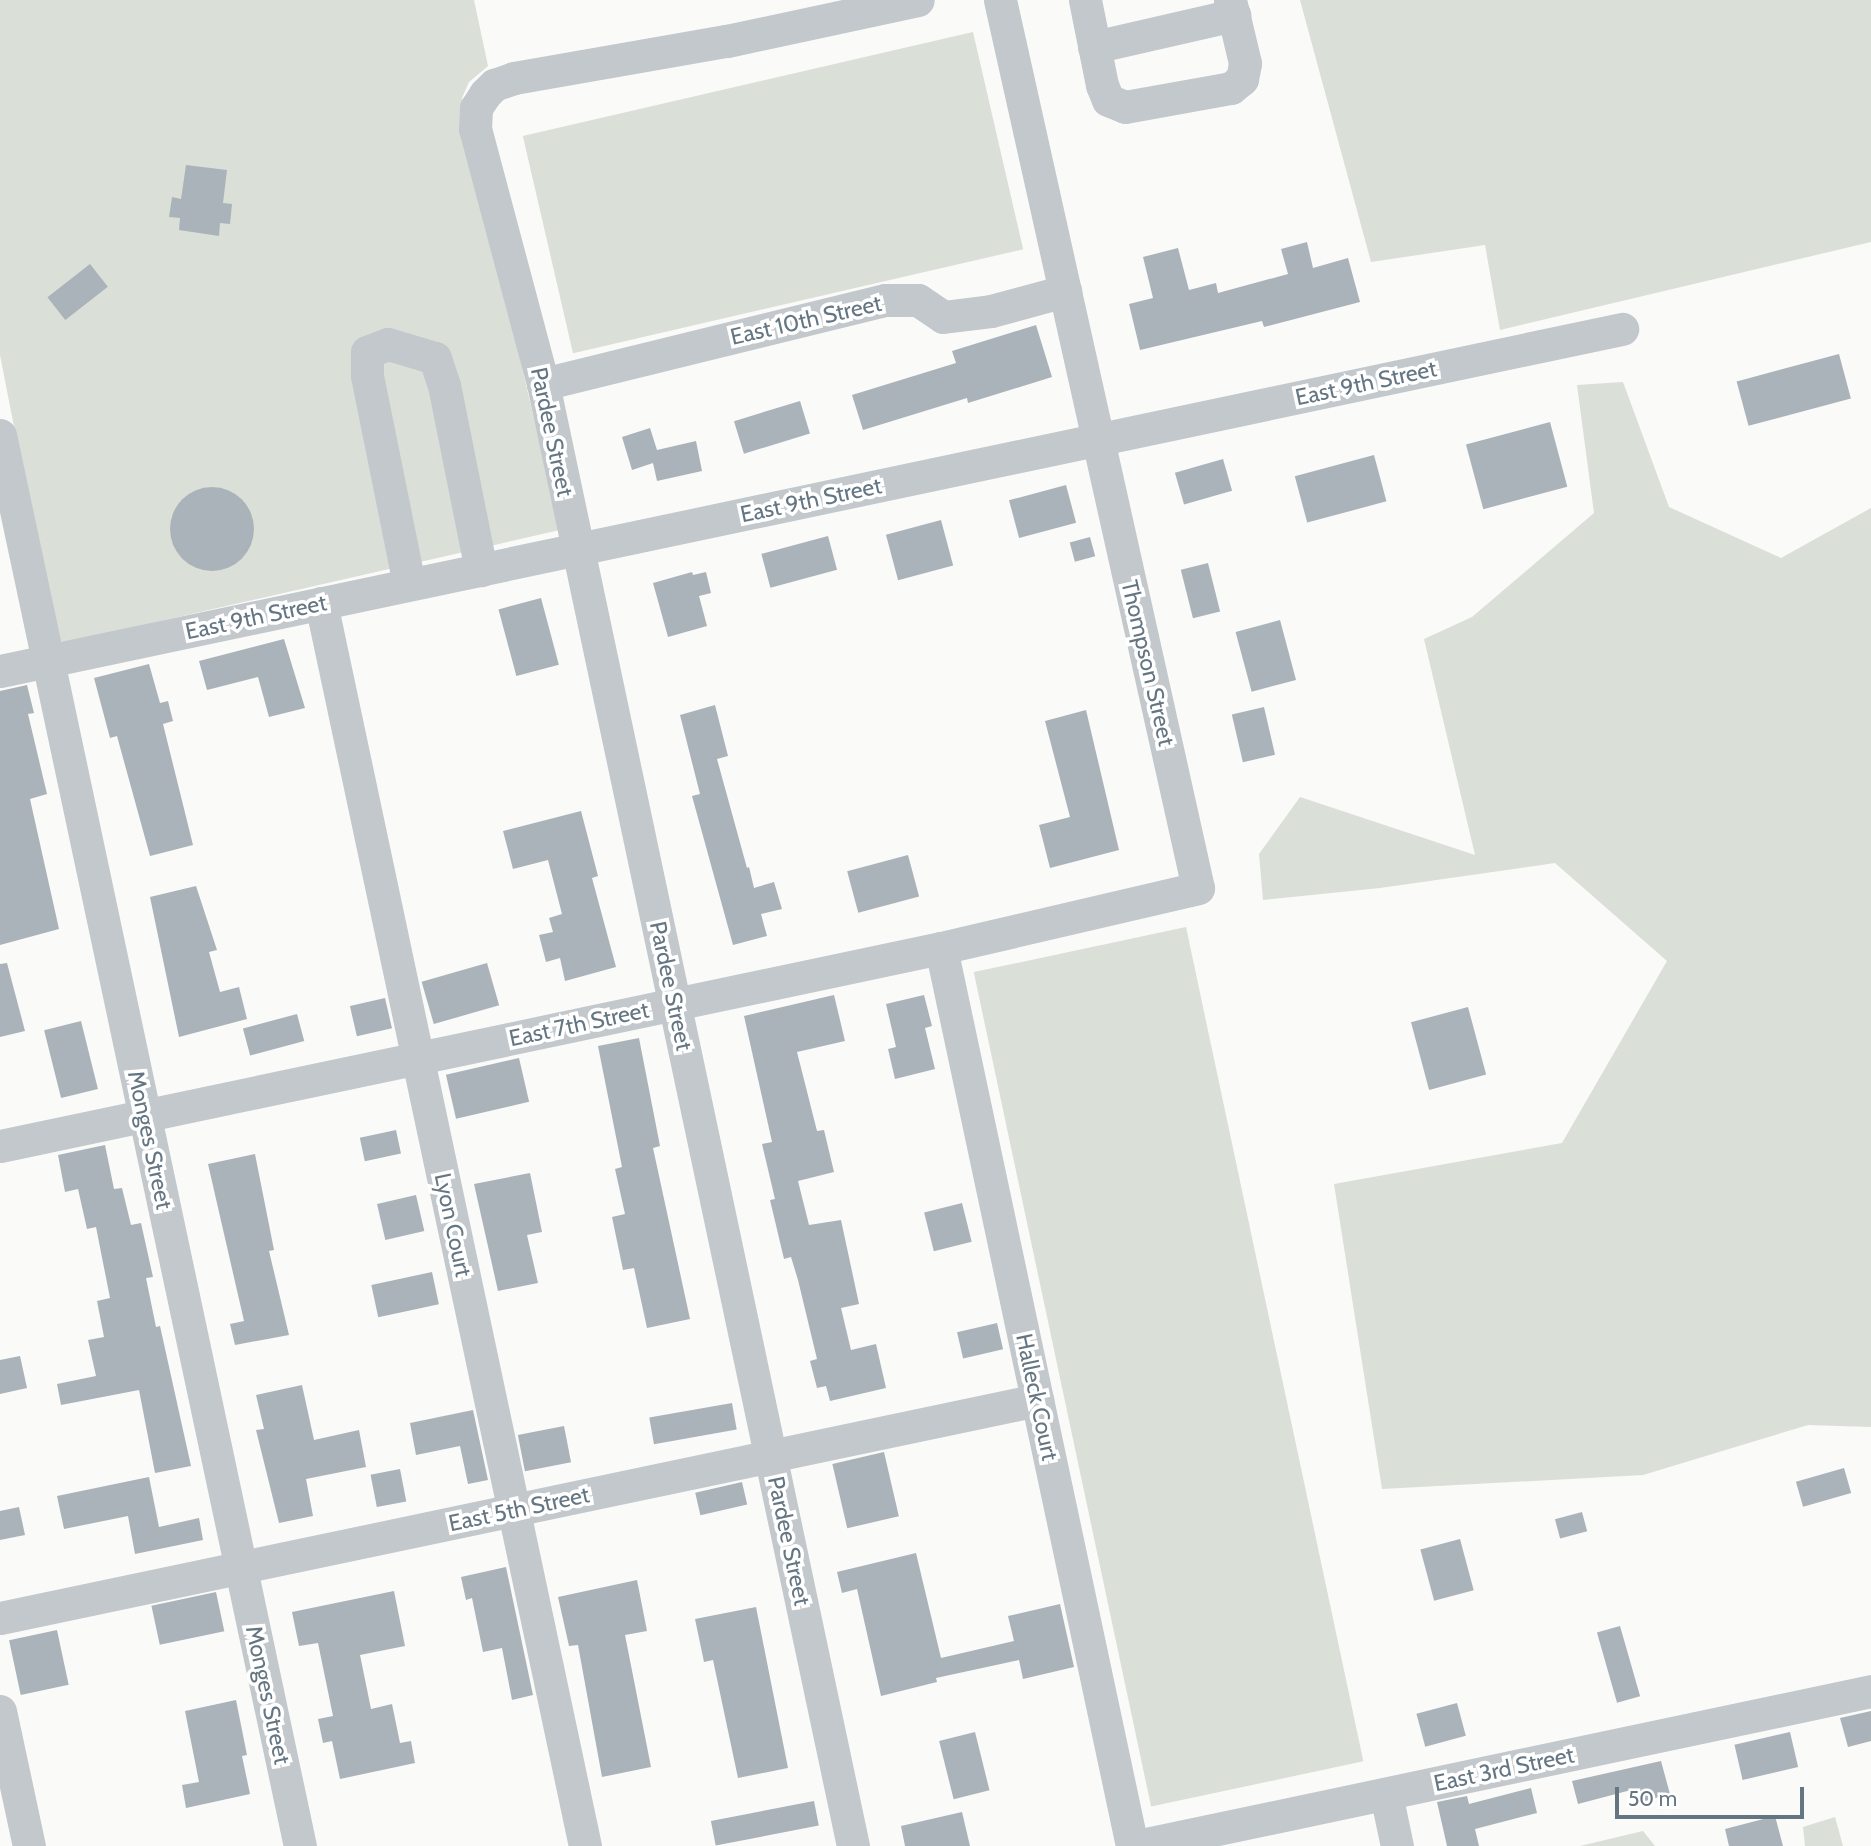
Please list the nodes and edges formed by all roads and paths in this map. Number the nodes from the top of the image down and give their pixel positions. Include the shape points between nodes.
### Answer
1 (918, 0) edge
2 (1000, 0) edge
3 (1085, 0) edge
4 (1232, 8) edge
5 (1094, 47) junction
6 (1065, 290) junction
7 (1622, 329) dead end
8 (543, 384) junction
9 (0, 435) edge
10 (1099, 439) junction
11 (578, 549) junction
12 (481, 570) junction
13 (410, 584) junction
14 (321, 603) junction
15 (48, 661) junction
16 (0, 671) edge
17 (1198, 888) joint
18 (941, 948) junction
19 (675, 1004) junction
20 (418, 1059) junction
21 (145, 1116) junction
22 (0, 1146) edge
23 (1037, 1399) junction
24 (771, 1456) junction
25 (514, 1510) junction
26 (241, 1567) junction
27 (0, 1618) edge
28 (1871, 1691) edge
29 (0, 1711) edge
30 (1386, 1794) junction
31 (29, 1846) edge
32 (300, 1846) edge
33 (585, 1846) edge
34 (853, 1846) edge
35 (1135, 1846) edge
36 (1397, 1846) edge

1 - 8 street, Pardee Street via 727,41 514,78 494,85 485,94 476,107 475,129
2 - 6 street, Thompson Street
3 - 5 street
4 - 5 street
4 - 5 street via 1245,63 1242,79 1231,88 1125,107 1108,100
6 - 8 street, East 10th Street via 991,312 943,317 918,300 886,300
6 - 10 street, Thompson Street
7 - 10 street, East 9th Street
8 - 11 street, Pardee Street
9 - 15 street, Monges Street
10 - 11 street, East 9th Street
10 - 17 street, Thompson Street
11 - 12 street, East 9th Street
11 - 19 street, Pardee Street
12 - 13 street, East 9th Street
12 - 13 street via 435,358 388,344 367,352 367,375
13 - 14 street, East 9th Street
14 - 15 street, East 9th Street
14 - 20 street, Lyon Court
15 - 16 street, East 9th Street
15 - 21 street, Monges Street
17 - 18 street, East 7th Street
18 - 19 street, East 7th Street
18 - 23 street, Halleck Court
19 - 20 street, East 7th Street
19 - 24 street, Pardee Street
20 - 21 street, East 7th Street
20 - 25 street, Lyon Court
21 - 22 street, East 7th Street
21 - 26 street, Monges Street
23 - 24 street, East 5th Street
23 - 35 street, Halleck Court
24 - 25 street, East 5th Street
24 - 34 street, Pardee Street
25 - 26 street, East 5th Street
25 - 33 street, Lyon Court
26 - 27 street, East 5th Street
26 - 32 street, Monges Street
28 - 30 street, East 3rd Street
29 - 31 street
30 - 35 street, East 3rd Street
30 - 36 street

